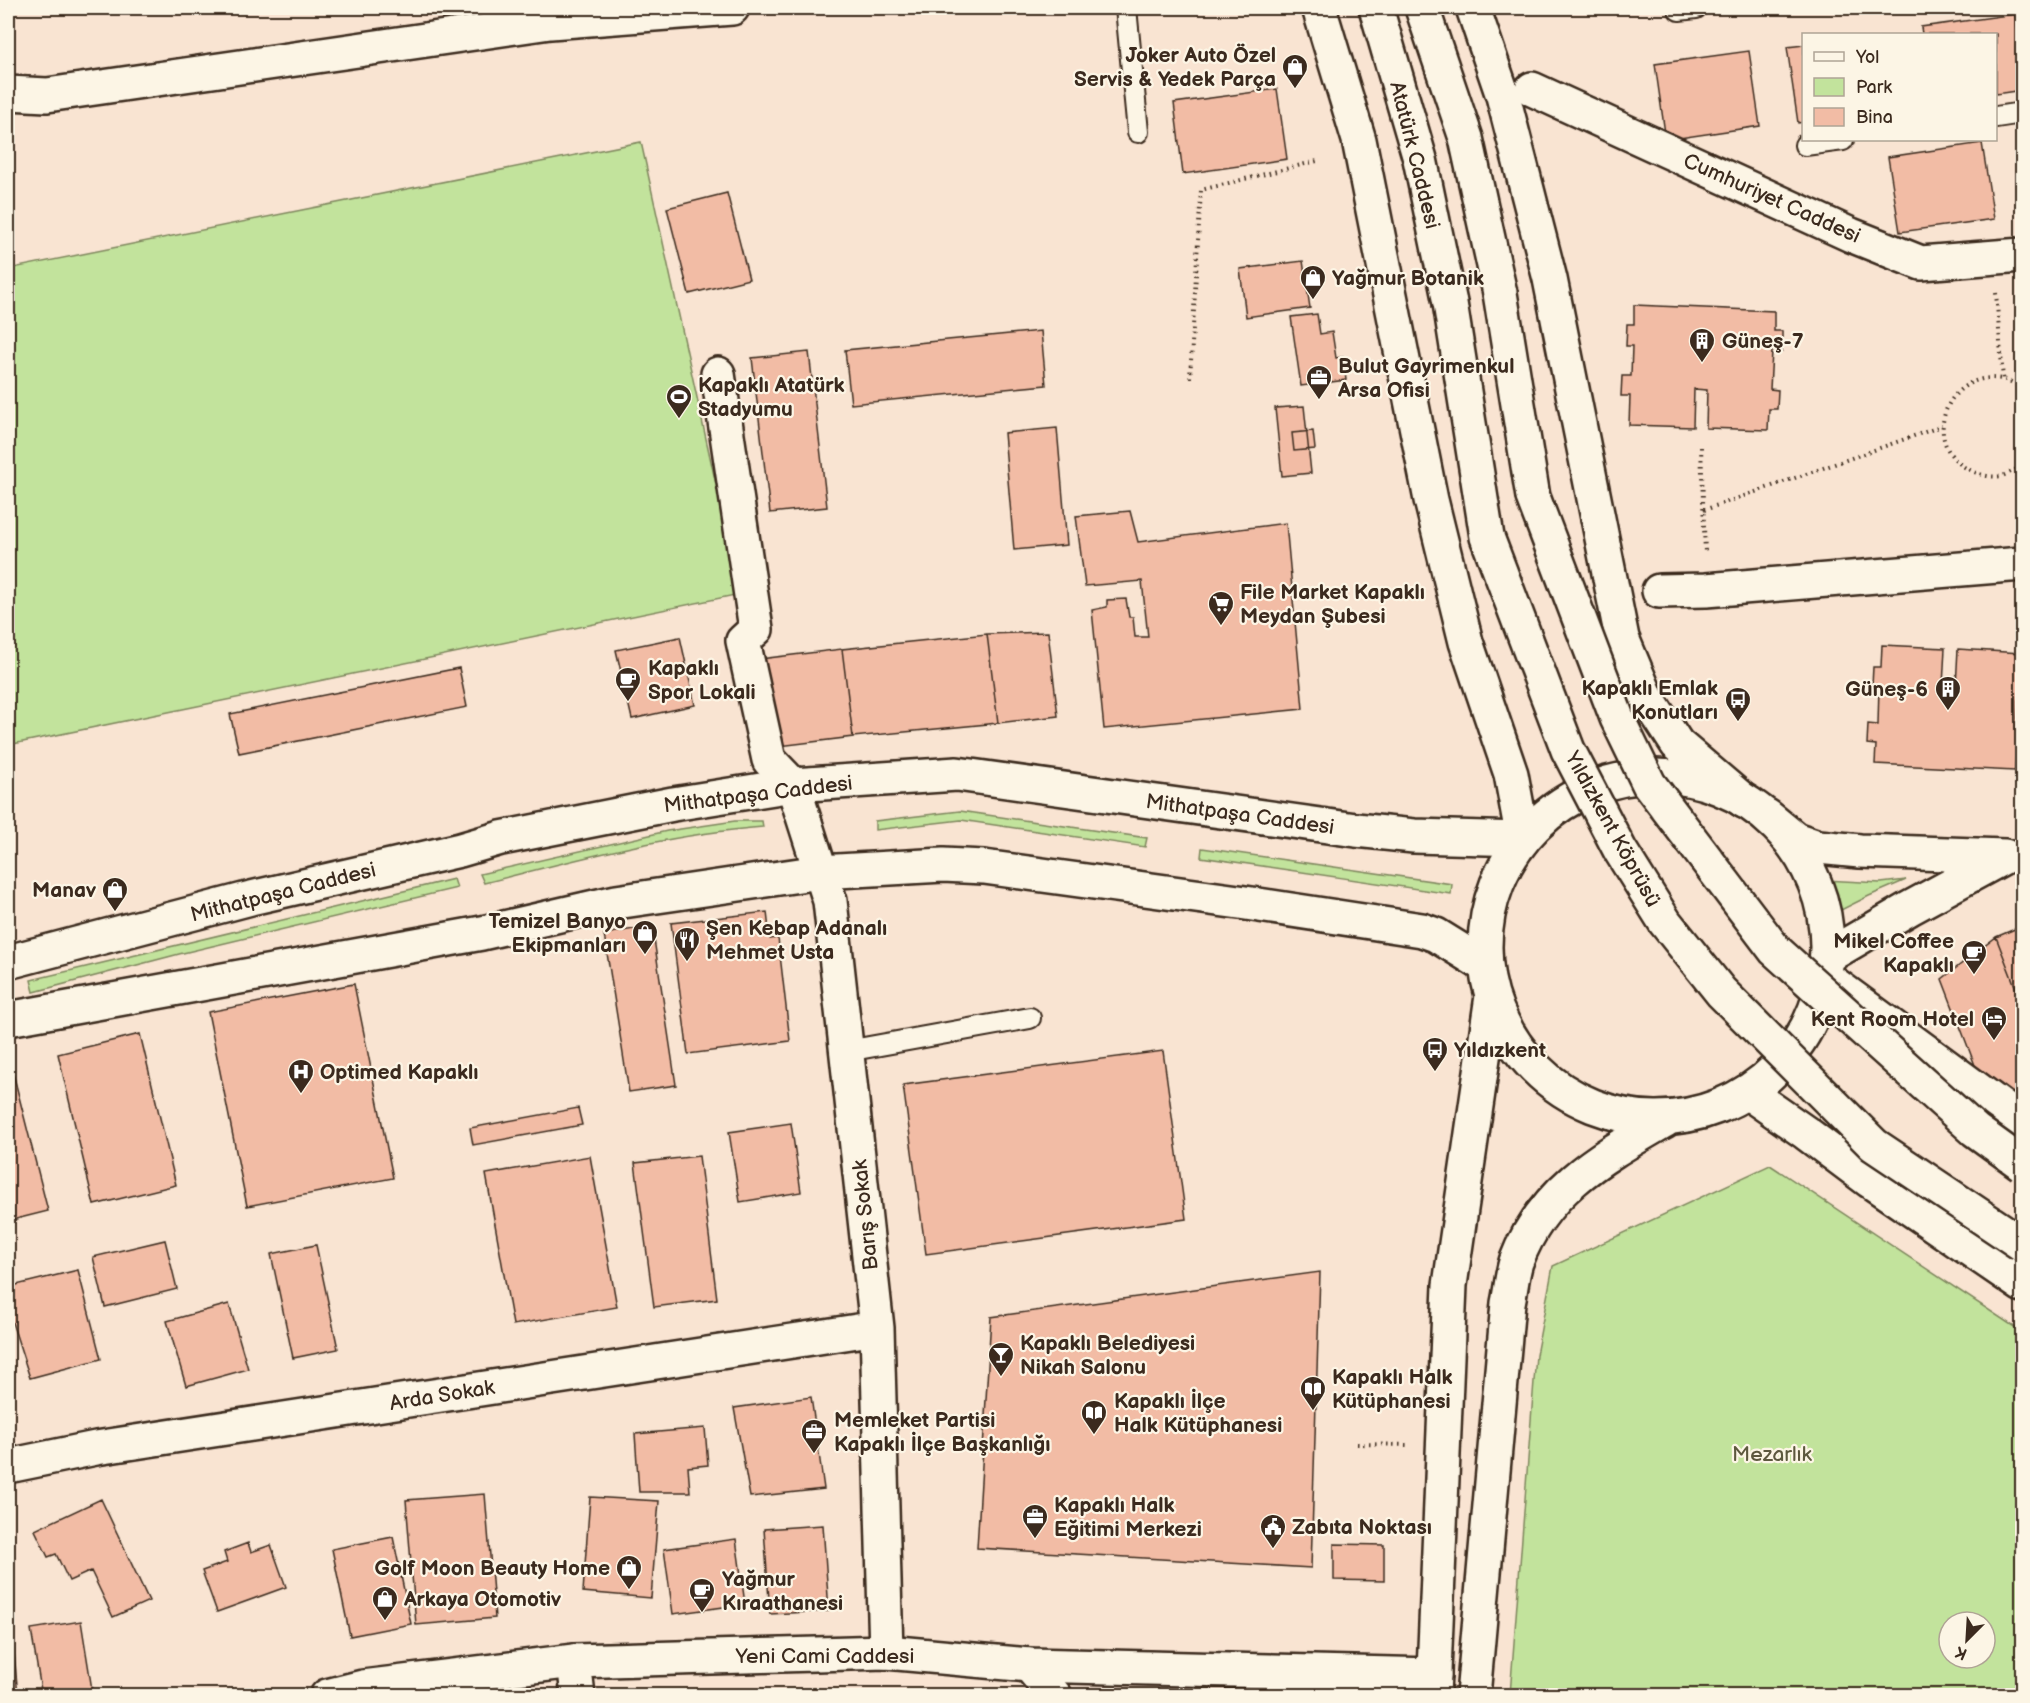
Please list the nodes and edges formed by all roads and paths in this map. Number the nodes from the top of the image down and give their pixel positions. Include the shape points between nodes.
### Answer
1 (732, 8) edge
2 (1126, 8) edge
3 (1319, 8) edge
4 (1376, 8) edge
5 (1422, 8) edge
6 (1473, 8) edge
7 (1532, 89) dead end
8 (8, 93) edge
9 (2022, 113) edge
10 (1997, 117) edge
11 (1138, 132) dead end
12 (1835, 141) edge
13 (1805, 145) dead end
14 (1317, 161) dead end
15 (2008, 257) edge
16 (1450, 303) joint
17 (718, 374) dead end
18 (1190, 378) dead end
19 (2003, 379) junction
20 (2022, 388) edge
21 (1942, 426) junction
22 (1701, 447) dead end
23 (2022, 466) edge
24 (1704, 510) junction
25 (2022, 564) edge
26 (1706, 590) junction
27 (1659, 591) dead end
28 (793, 785) junction
29 (1756, 809) junction
30 (1523, 838) junction
31 (2014, 853) edge
32 (820, 872) junction
33 (8, 962) edge
34 (1826, 966) junction
35 (1489, 981) junction
36 (1030, 1018) dead end
37 (8, 1019) edge
38 (847, 1051) junction
39 (1748, 1092) junction
40 (1669, 1118) junction
41 (2022, 1122) edge
42 (2022, 1164) edge
43 (2022, 1244) edge
44 (2022, 1285) edge
45 (877, 1328) junction
46 (1357, 1444) dead end
47 (1409, 1444) dead end
48 (8, 1466) edge
49 (886, 1652) junction
50 (574, 1661) junction
51 (1029, 1665) junction
52 (1433, 1685) edge
53 (327, 1695) edge
54 (578, 1695) edge
55 (1055, 1695) edge
56 (1473, 1695) edge

1 - 8 main road via 550,22 47,95
2 - 11 lane
3 - 30 main road via 1359,140 1431,500 1466,642 1511,774
4 - 16 main road, Atatürk Caddesi via 1420,159
5 - 42 main road, bridge via 1466,138 1500,293 1533,497 1617,718 1649,784 1775,950 1975,1130
6 - 29 main road via 1503,96 1550,279 1622,638 1647,698 1677,744
7 - 15 main road, Cumhuriyet Caddesi via 1851,235 1921,263
9 - 10 lane
12 - 13 lane
14 - 18 path via 1201,190
15 - 19 path
16 - 43 main road, Yıldızkent Köprüsü, bridge via 1487,537 1568,750 1620,850 1665,922 1721,992 1874,1145
17 - 28 main road via 756,629 743,641 770,760
19 - 20 path
19 - 21 path via 1981,378 1961,388 1947,405
21 - 23 path via 1946,448 1960,465 1980,475 2002,476
21 - 24 path
22 - 24 path
24 - 26 path
25 - 26 main road
26 - 27 main road
28 - 30 main road, Mithatpaşa Caddesi via 957,774 1356,830 1414,836
28 - 32 main road, Barış Sokak
28 - 33 main road, Mithatpaşa Caddesi via 501,838
29 - 30 main road via 1717,787 1688,779 1627,778 1597,786 1569,800
29 - 31 main road via 1795,839 1818,847
29 - 34 main road via 1790,841 1812,877 1826,926
30 - 35 main road via 1504,867 1491,898 1485,933
31 - 34 main road via 1910,908
32 - 35 main road via 942,865 984,867 1422,930 1436,935
32 - 37 main road via 616,902 482,933
32 - 38 main road, Barış Sokak via 830,901
34 - 39 main road via 1819,1000 1798,1042 1767,1078
34 - 41 main road
35 - 40 main road via 1502,1023 1537,1069 1559,1088 1612,1112
35 - 52 main road via 1450,1285
36 - 38 lane
38 - 45 main road, Barış Sokak
39 - 40 main road via 1705,1110
39 - 44 main road
40 - 56 main road via 1616,1149 1567,1185 1535,1225 1516,1264 1508,1302
45 - 48 main road, Arda Sokak via 96,1448
45 - 49 main road, Barış Sokak
46 - 47 path
49 - 50 main road, Yeni Cami Caddesi
49 - 51 main road, Yeni Cami Caddesi
50 - 53 main road, Yeni Cami Caddesi via 363,1687
50 - 54 main road
51 - 52 main road, Yeni Cami Caddesi
51 - 55 main road

